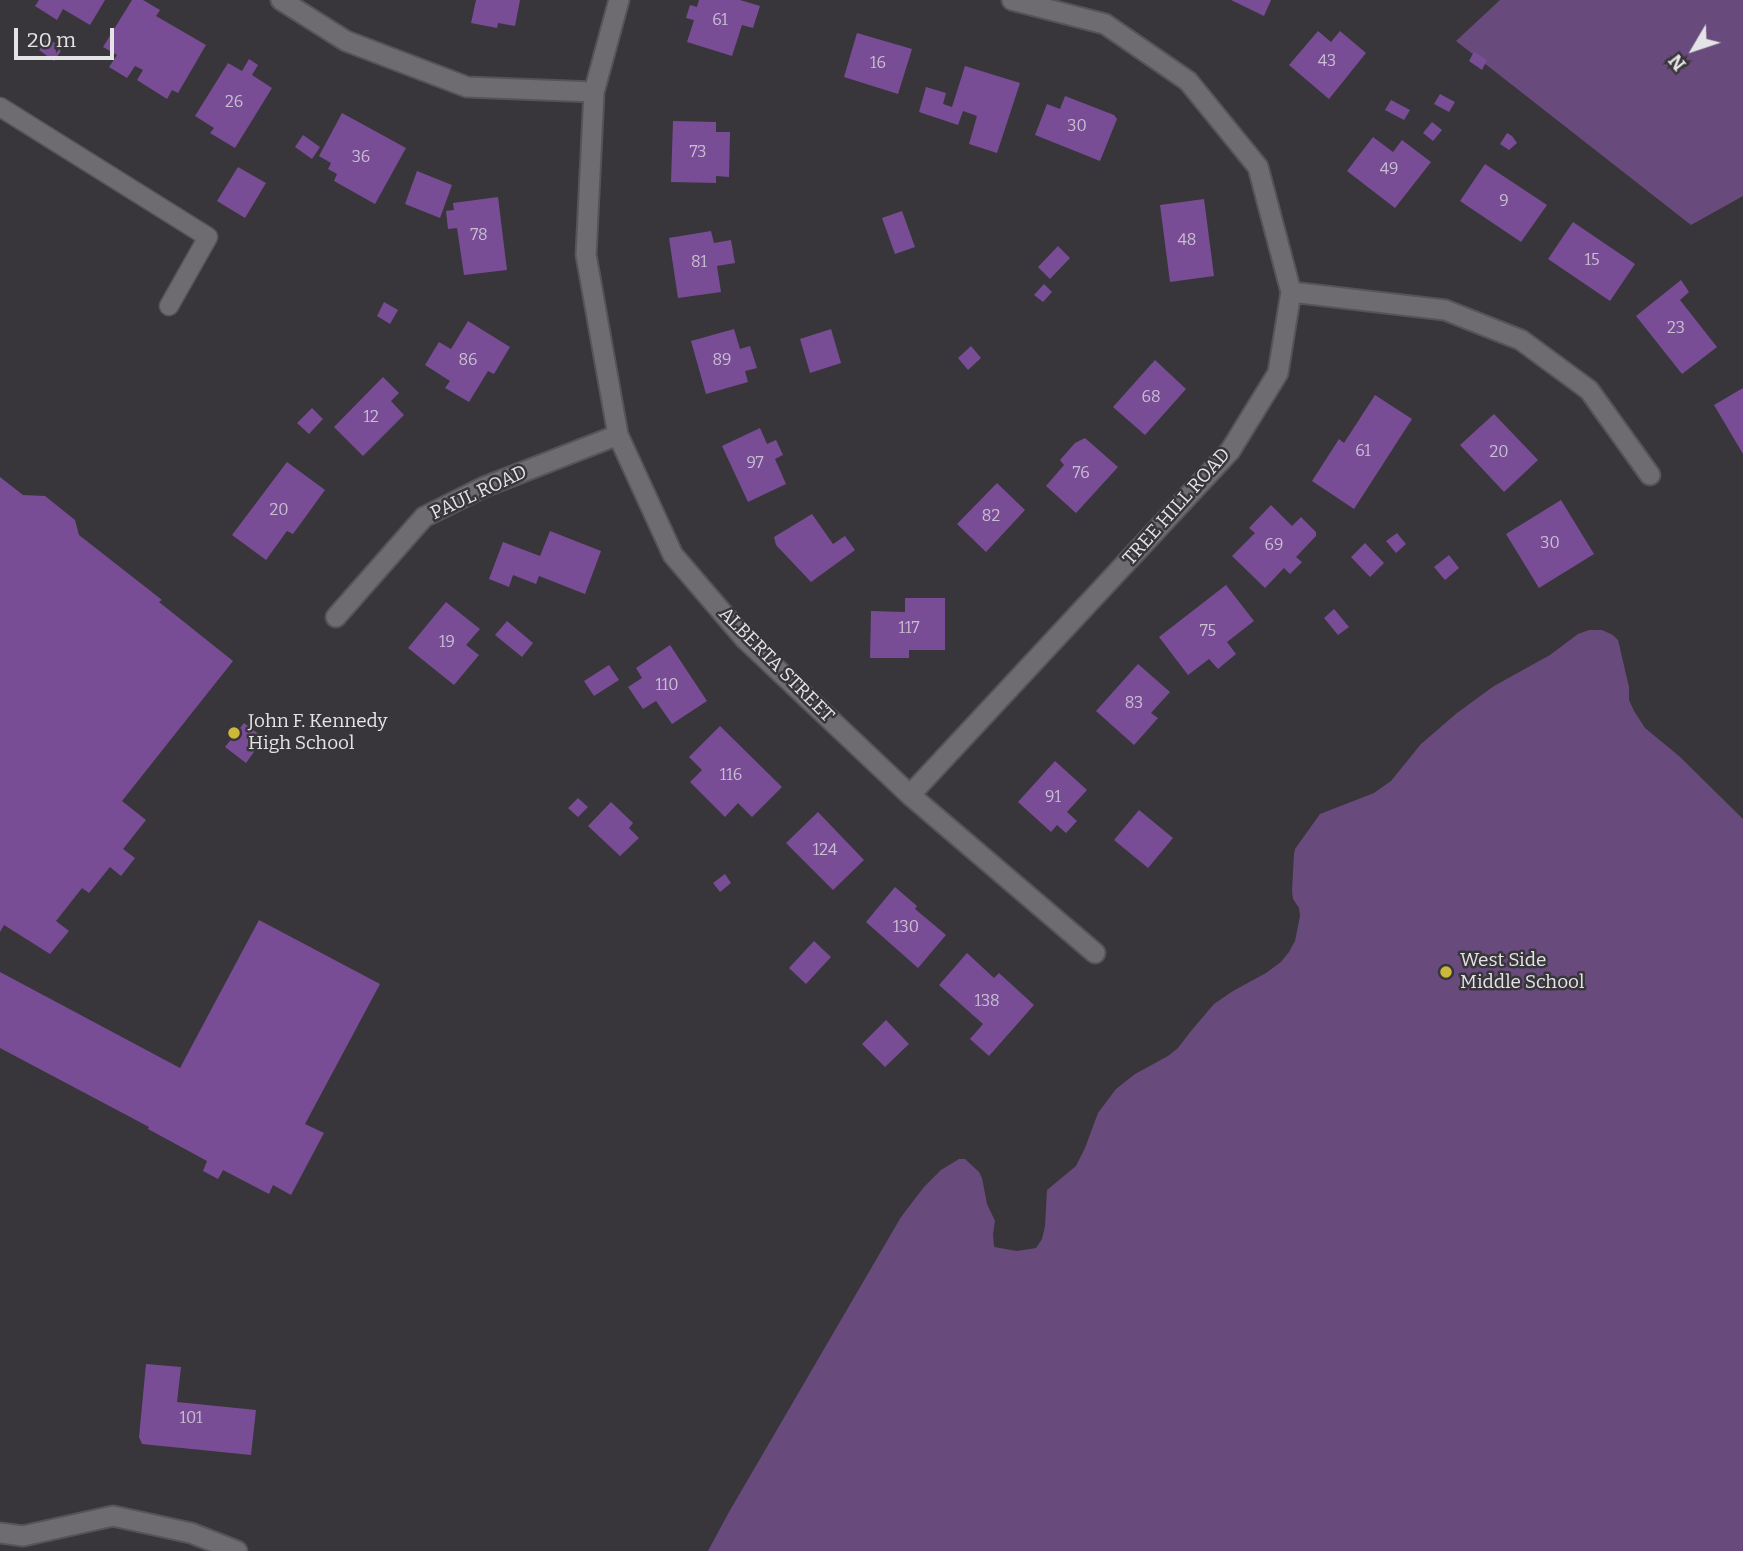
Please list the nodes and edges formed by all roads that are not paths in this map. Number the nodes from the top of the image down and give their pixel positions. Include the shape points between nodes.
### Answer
1 (281, 0) edge
2 (619, 0) edge
3 (1012, 0) edge
4 (594, 92) junction
5 (0, 107) edge
6 (1292, 292) junction
7 (169, 306) dead end
8 (618, 435) junction
9 (1650, 475) dead end
10 (336, 617) dead end
11 (910, 795) junction
12 (1095, 953) dead end
13 (0, 1533) edge
14 (22, 1543) edge
15 (237, 1551) edge

1 - 4 street via 346,41 467,87
2 - 4 street, ALBERTA STREET
3 - 6 street, TREE HILL ROAD via 1105,24 1188,81 1258,167
4 - 8 street, ALBERTA STREET via 586,255
5 - 7 lane via 208,237
6 - 9 street via 1446,310 1521,340 1590,390
6 - 11 street, TREE HILL ROAD via 1278,373 1230,451
8 - 10 street, PAUL ROAD via 484,486 424,517
8 - 11 street, ALBERTA STREET via 673,555 745,639
11 - 12 street, ALBERTA STREET
13 - 14 street
14 - 15 street via 113,1516 191,1533

